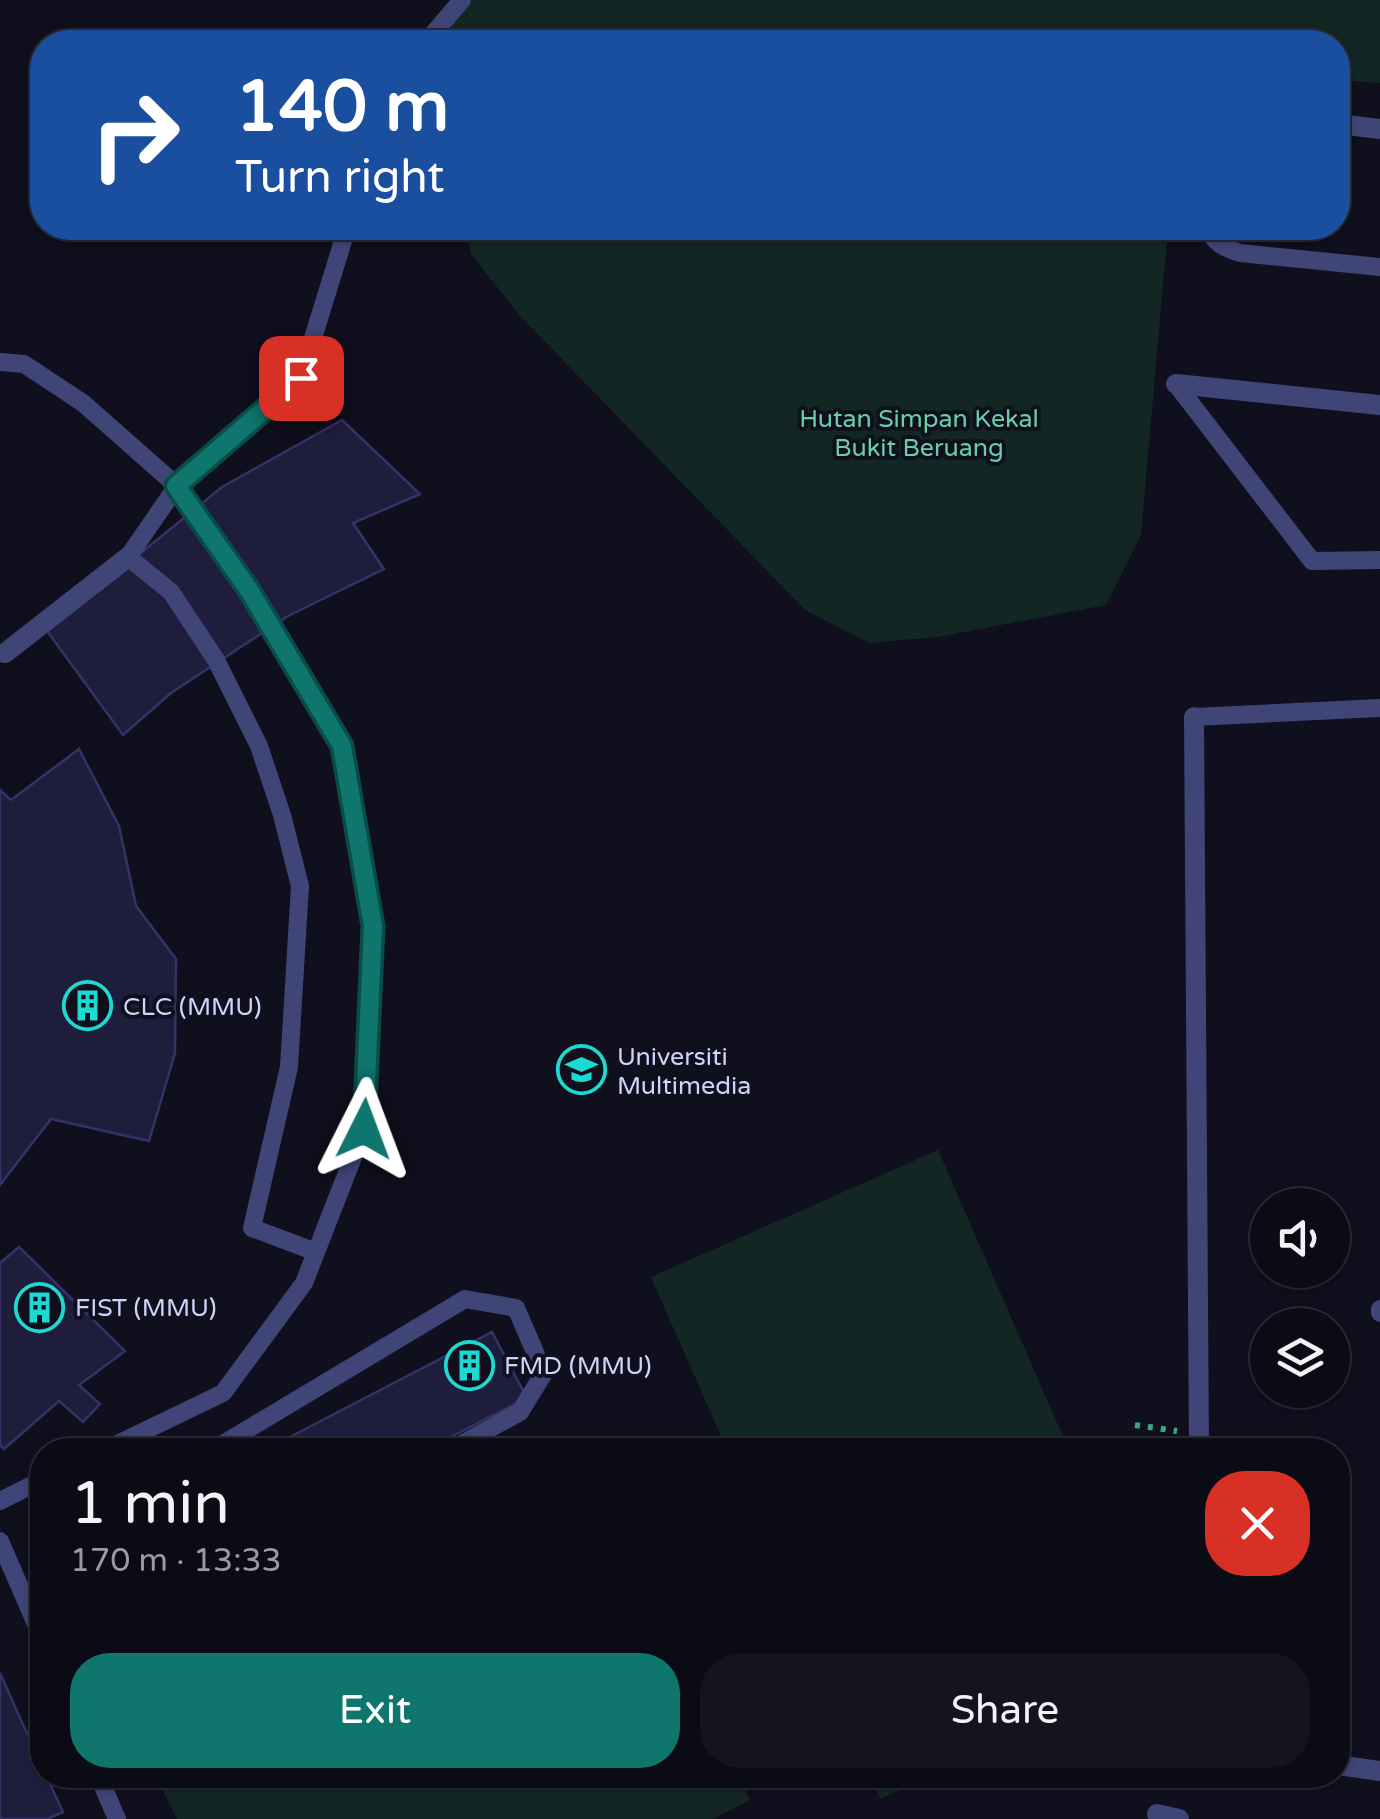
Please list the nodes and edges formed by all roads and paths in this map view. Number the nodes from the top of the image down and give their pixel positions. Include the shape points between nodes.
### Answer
1 (462, 0) edge
2 (436, 30) edge
3 (1350, 125) edge
4 (1380, 129) edge
5 (343, 240) edge
6 (1215, 240) edge
7 (1380, 266) edge
8 (0, 362) edge
9 (1176, 384) joint
10 (1380, 405) edge
11 (176, 486) junction
12 (128, 557) junction
13 (1380, 560) edge
14 (6, 653) dead end
15 (1380, 708) edge
16 (1194, 717) joint
17 (316, 1252) junction
18 (1135, 1425) dead end
19 (1156, 1430) dead end
20 (130, 1438) edge
21 (233, 1438) edge
22 (473, 1438) edge
23 (1199, 1438) edge
24 (30, 1486) edge
25 (0, 1501) edge
26 (0, 1541) edge
27 (30, 1610) edge
28 (1350, 1766) edge
29 (1380, 1770) edge
30 (102, 1788) edge
31 (1157, 1814) dead end
32 (111, 1817) edge
33 (1179, 1819) edge

1 - 2 lane
3 - 4 street
5 - 11 lane via 301,378
6 - 7 lane via 1240,253
8 - 11 lane via 24,364 82,403
9 - 10 street
9 - 13 lane via 1312,562
11 - 12 lane
11 - 17 lane via 249,590 342,746 373,926 365,1110 364,1129
12 - 14 street
12 - 17 lane via 170,592 216,660 259,746 282,815 300,886 295,999 290,1066 252,1228
15 - 16 lane
16 - 23 street
17 - 20 lane via 304,1283 223,1393
18 - 19 path
21 - 22 lane via 465,1299 516,1308 544,1373 520,1412
24 - 25 lane
26 - 27 lane
28 - 29 street
30 - 32 lane
31 - 33 street

